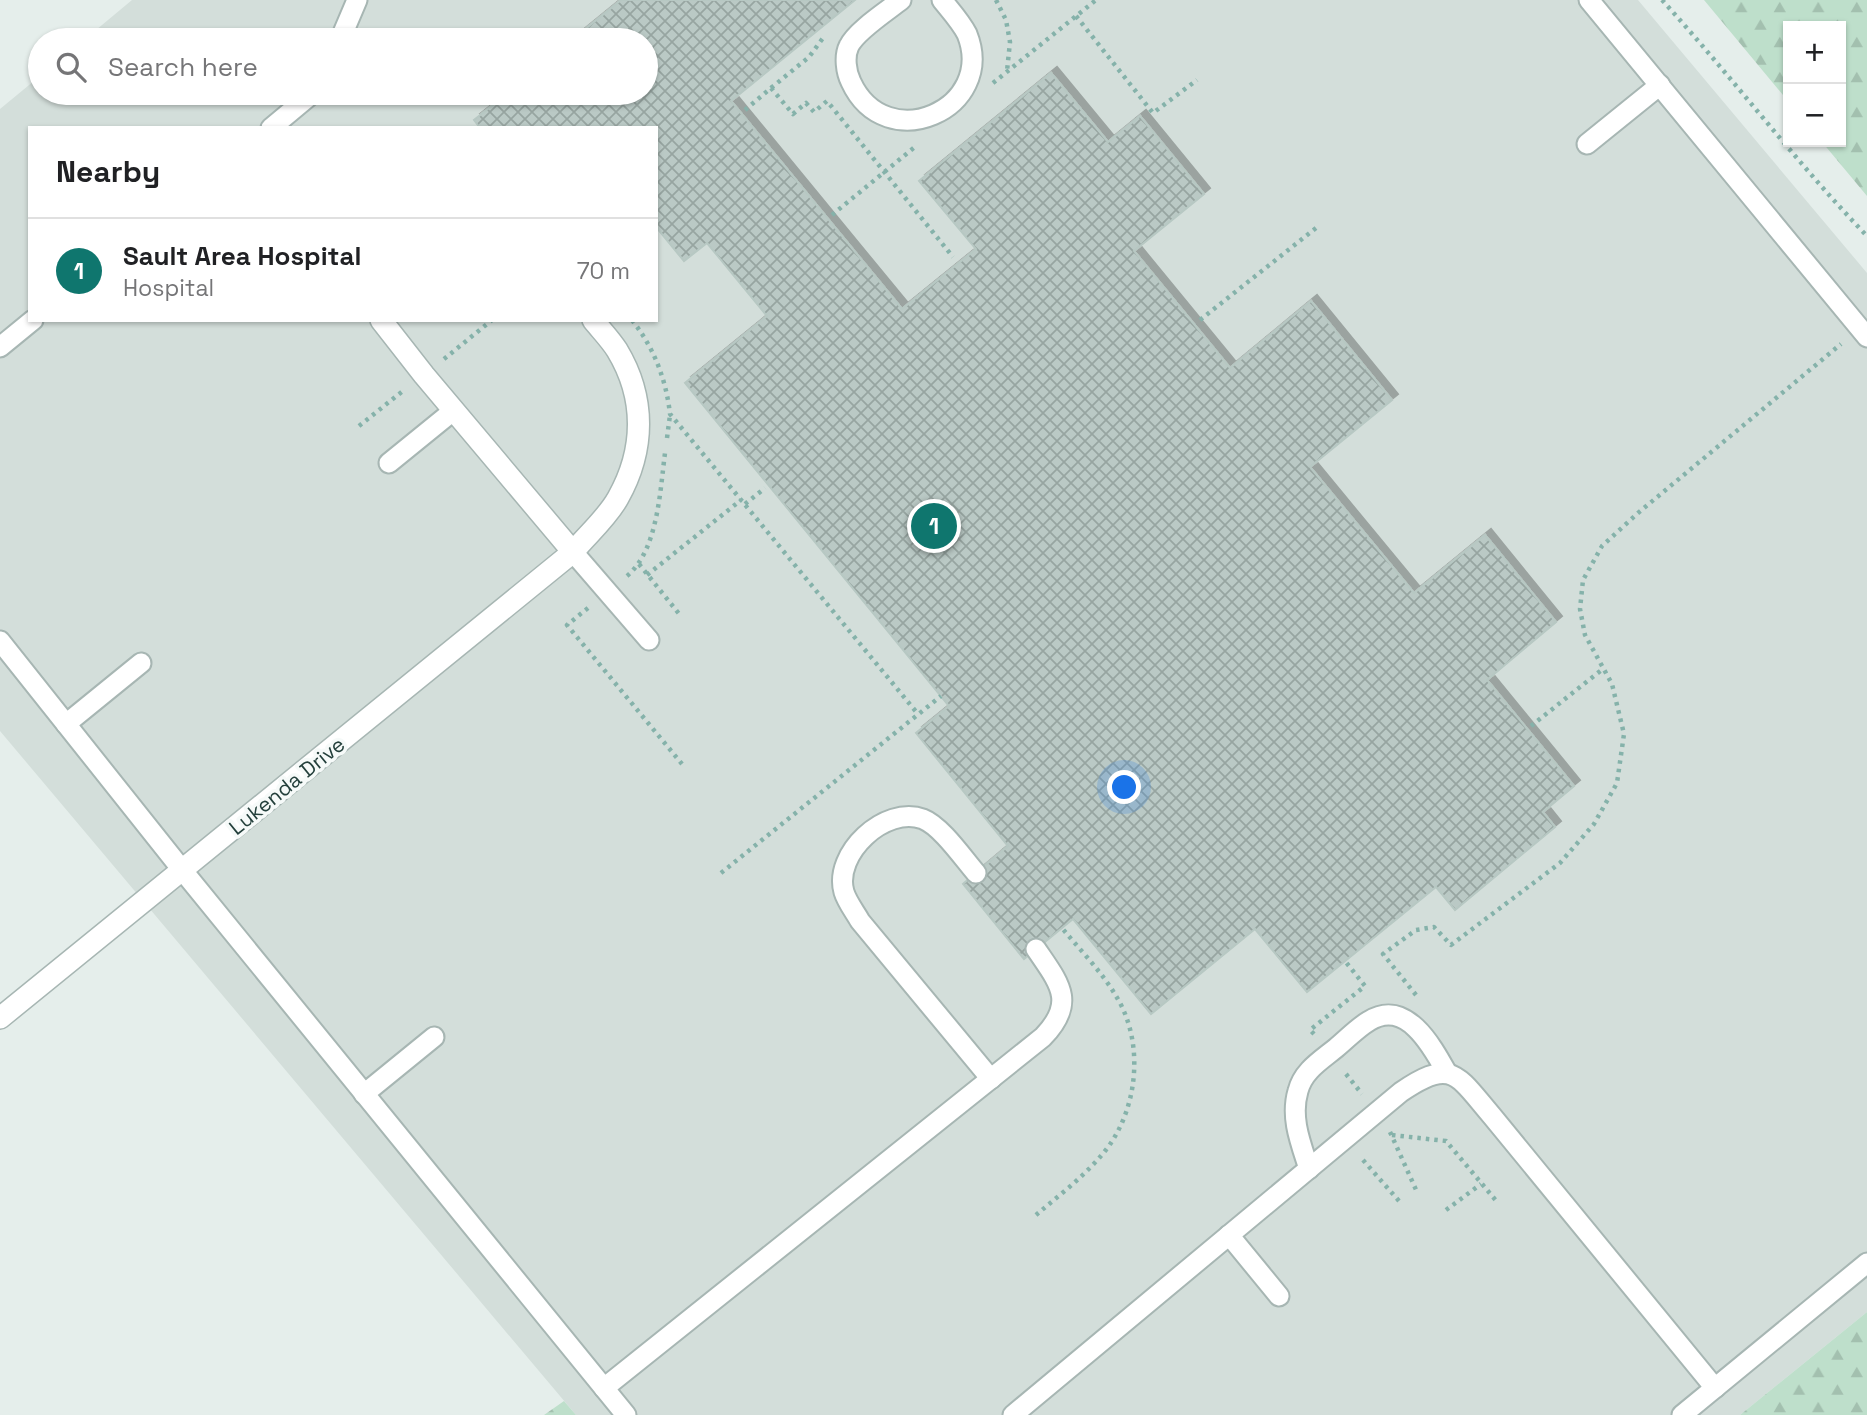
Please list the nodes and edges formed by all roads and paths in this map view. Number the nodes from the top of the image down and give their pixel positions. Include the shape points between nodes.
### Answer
1 (357, 0) edge
2 (901, 0) edge
3 (942, 0) edge
4 (996, 0) edge
5 (1589, 0) edge
6 (1662, 0) edge
7 (1076, 16) dead end
8 (345, 28) edge
9 (1007, 71) dead end
10 (1197, 80) dead end
11 (1660, 85) junction
12 (299, 105) edge
13 (745, 110) dead end
14 (273, 126) edge
15 (1587, 144) dead end
16 (1316, 228) dead end
17 (1867, 236) edge
18 (953, 257) dead end
19 (1200, 320) dead end
20 (31, 322) edge
21 (383, 322) edge
22 (595, 322) edge
23 (634, 322) edge
24 (1864, 332) edge
25 (0, 347) edge
26 (453, 411) junction
27 (389, 463) dead end
28 (765, 488) dead end
29 (743, 502) junction
30 (573, 552) junction
31 (639, 564) dead end
32 (647, 575) junction
33 (680, 615) dead end
34 (649, 640) dead end
35 (0, 641) edge
36 (141, 663) dead end
37 (1604, 668) junction
38 (941, 696) dead end
39 (918, 715) junction
40 (66, 724) junction
41 (1531, 726) dead end
42 (183, 872) junction
43 (720, 873) dead end
44 (976, 873) dead end
45 (1062, 929) dead end
46 (1036, 949) dead end
47 (1345, 961) dead end
48 (1403, 1017) junction
49 (0, 1018) edge
50 (434, 1037) dead end
51 (1330, 1053) junction
52 (1447, 1073) junction
53 (991, 1079) junction
54 (364, 1094) junction
55 (1376, 1114) junction
56 (1392, 1135) junction
57 (1382, 1143) dead end
58 (1373, 1152) dead end
59 (1363, 1160) junction
60 (1354, 1168) dead end
61 (1309, 1169) junction
62 (1481, 1184) junction
63 (1417, 1192) dead end
64 (1399, 1201) dead end
65 (1498, 1203) dead end
66 (1446, 1210) dead end
67 (1036, 1215) dead end
68 (1229, 1236) junction
69 (1867, 1263) edge
70 (1279, 1296) dead end
71 (604, 1388) junction
72 (1715, 1388) junction
73 (626, 1415) edge
74 (1013, 1415) edge
75 (1682, 1415) edge

1 - 8 lane
2 - 3 lane via 854,40 846,62 857,95 872,110 891,119 912,121 932,117 949,106 970,73 966,34
4 - 9 path via 1010,42
5 - 11 lane
6 - 17 path
7 - 10 path via 1153,113
11 - 15 lane
11 - 24 lane
12 - 14 lane
13 - 18 path via 771,88 793,114 806,103 814,112 827,101
16 - 19 path
20 - 25 lane
21 - 26 street
22 - 30 street, Lukenda Drive via 617,349 633,385 640,419 637,458 617,500
23 - 29 path via 657,361 670,414
24 - 37 path via 1602,546 1583,580 1580,609 1585,635
26 - 27 lane
26 - 30 street
28 - 29 path
29 - 32 path
29 - 39 path
30 - 34 lane
30 - 42 street, Lukenda Drive
31 - 32 path
32 - 33 path
35 - 40 lane
36 - 40 lane
37 - 41 path
37 - 48 path via 1624,734 1617,783 1594,824 1560,863 1451,945 1434,927 1416,930 1383,954 1422,1002
38 - 39 path
39 - 43 path
40 - 42 lane
42 - 49 street, Lukenda Drive
42 - 54 lane
44 - 53 lane via 937,829 922,819 902,818 881,825 860,840 848,856 844,892 860,921
45 - 67 path via 1126,1014 1134,1066 1129,1104 1114,1137 1101,1156
46 - 53 lane via 1057,980 1063,1007 1043,1037
47 - 51 path via 1365,986 1310,1030
48 - 51 lane via 1387,1014 1370,1020
48 - 52 lane via 1433,1048
50 - 54 lane
51 - 55 path
51 - 61 lane via 1304,1074 1297,1093 1298,1135
52 - 55 lane via 1423,1077
52 - 72 lane via 1461,1080 1492,1116
53 - 71 lane
54 - 71 lane
55 - 56 path
55 - 61 lane
56 - 57 path
56 - 62 path via 1446,1141
56 - 63 path
58 - 59 path
59 - 60 path
59 - 64 path
61 - 68 lane
62 - 65 path
62 - 66 path
68 - 70 lane
68 - 74 lane
69 - 72 lane
71 - 73 lane
72 - 75 lane

